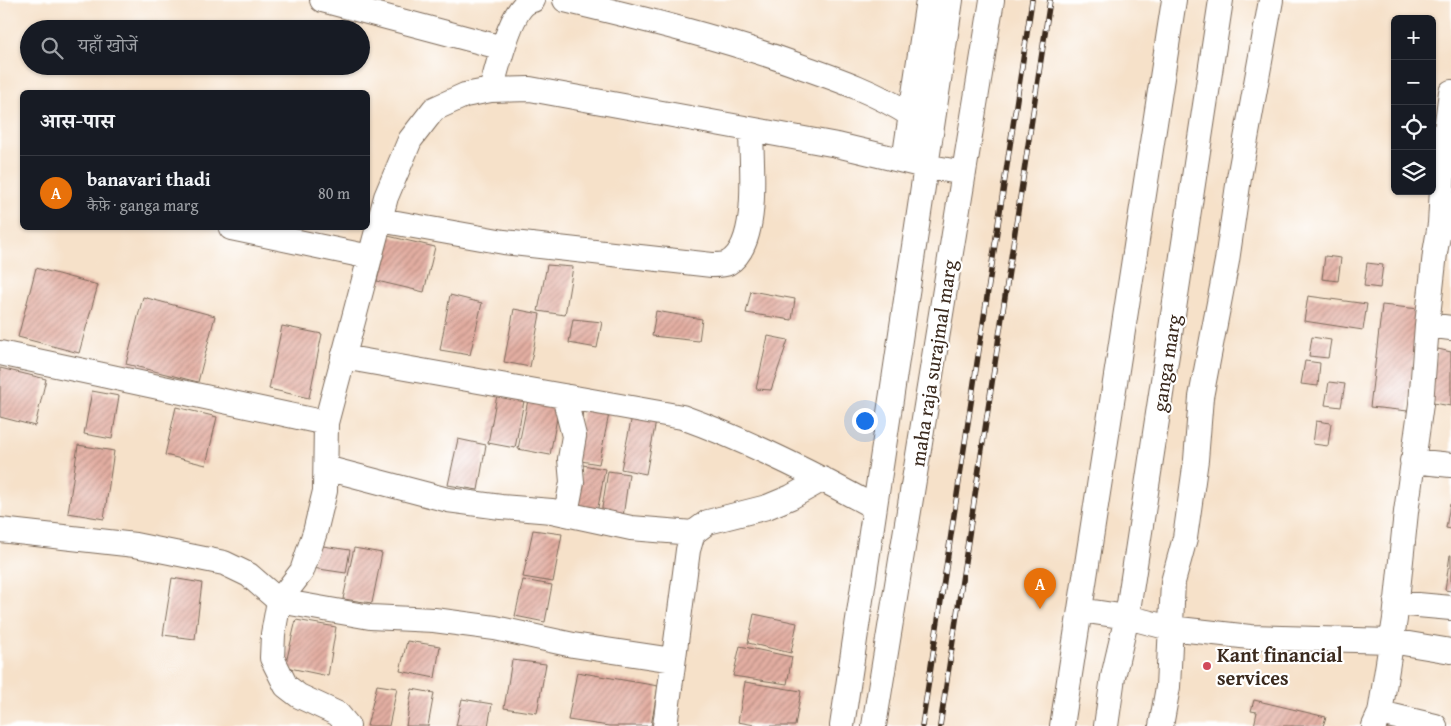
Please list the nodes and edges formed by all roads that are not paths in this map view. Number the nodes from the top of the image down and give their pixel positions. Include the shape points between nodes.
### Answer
1 (322, 0) edge
2 (533, 0) edge
3 (565, 0) edge
4 (928, 0) edge
5 (951, 0) edge
6 (992, 0) edge
7 (1174, 0) edge
8 (1221, 0) edge
9 (1271, 0) edge
10 (503, 48) junction
11 (491, 90) junction
12 (1451, 92) edge
13 (911, 115) junction
14 (751, 130) junction
15 (914, 164) junction
16 (964, 173) junction
17 (1446, 192) edge
18 (380, 220) junction
19 (241, 230) edge
20 (370, 257) junction
21 (1427, 325) junction
22 (1451, 328) edge
23 (0, 353) edge
24 (343, 357) junction
25 (564, 396) junction
26 (326, 423) junction
27 (1412, 461) junction
28 (1451, 465) edge
29 (326, 468) junction
30 (823, 479) junction
31 (874, 507) junction
32 (566, 514) junction
33 (0, 530) edge
34 (693, 533) junction
35 (279, 601) junction
36 (1396, 603) junction
37 (1451, 608) edge
38 (1080, 610) junction
39 (1128, 618) junction
40 (1170, 628) junction
41 (1391, 641) junction
42 (1451, 651) edge
43 (673, 660) junction
44 (1377, 719) edge
45 (348, 726) edge
46 (665, 726) edge
47 (842, 726) edge
48 (874, 726) edge
49 (1062, 726) edge
50 (1106, 726) edge
51 (1161, 726) edge
52 (1434, 726) edge

1 - 10 street
2 - 10 street via 519,12
3 - 13 street via 676,26 770,55 869,92
4 - 13 street
5 - 15 street, maha raja surajmal marg
6 - 16 street, maha raja surajmal marg
7 - 38 street
8 - 39 street, ganga marg
9 - 40 street via 1201,397 1196,460 1185,538 1173,582
10 - 11 street
11 - 14 street via 530,89
11 - 18 street via 465,95 434,109 410,140
12 - 17 street via 1445,137
13 - 15 street
14 - 15 street via 838,145
14 - 18 street via 752,205 748,235 740,251 727,264 504,242
15 - 16 street
15 - 31 street, maha raja surajmal marg
16 - 48 street, maha raja surajmal marg
17 - 21 street
18 - 20 street
19 - 20 street
20 - 24 street
21 - 22 street
21 - 27 street via 1421,404
23 - 26 street
24 - 25 street
24 - 26 street
25 - 30 street via 682,416 787,460
25 - 32 street via 574,436 570,459 572,482
26 - 29 street
27 - 28 street
27 - 36 street
29 - 32 street via 448,500
29 - 35 street via 325,491 302,571
30 - 31 street
30 - 34 street via 767,507 708,522
31 - 47 street, maha raja surajmal marg
32 - 34 street via 631,528
33 - 35 street via 134,546 224,563 249,574
34 - 43 street
35 - 43 street via 370,617 434,620 495,628 573,645
35 - 45 street via 272,658 286,686 299,696 338,714
36 - 37 street
36 - 41 street
38 - 39 street
38 - 49 street
39 - 40 street
39 - 50 street, ganga marg via 1113,676
40 - 41 street via 1250,637
40 - 51 street via 1168,687
41 - 42 street
41 - 44 street
43 - 46 street
44 - 52 street

